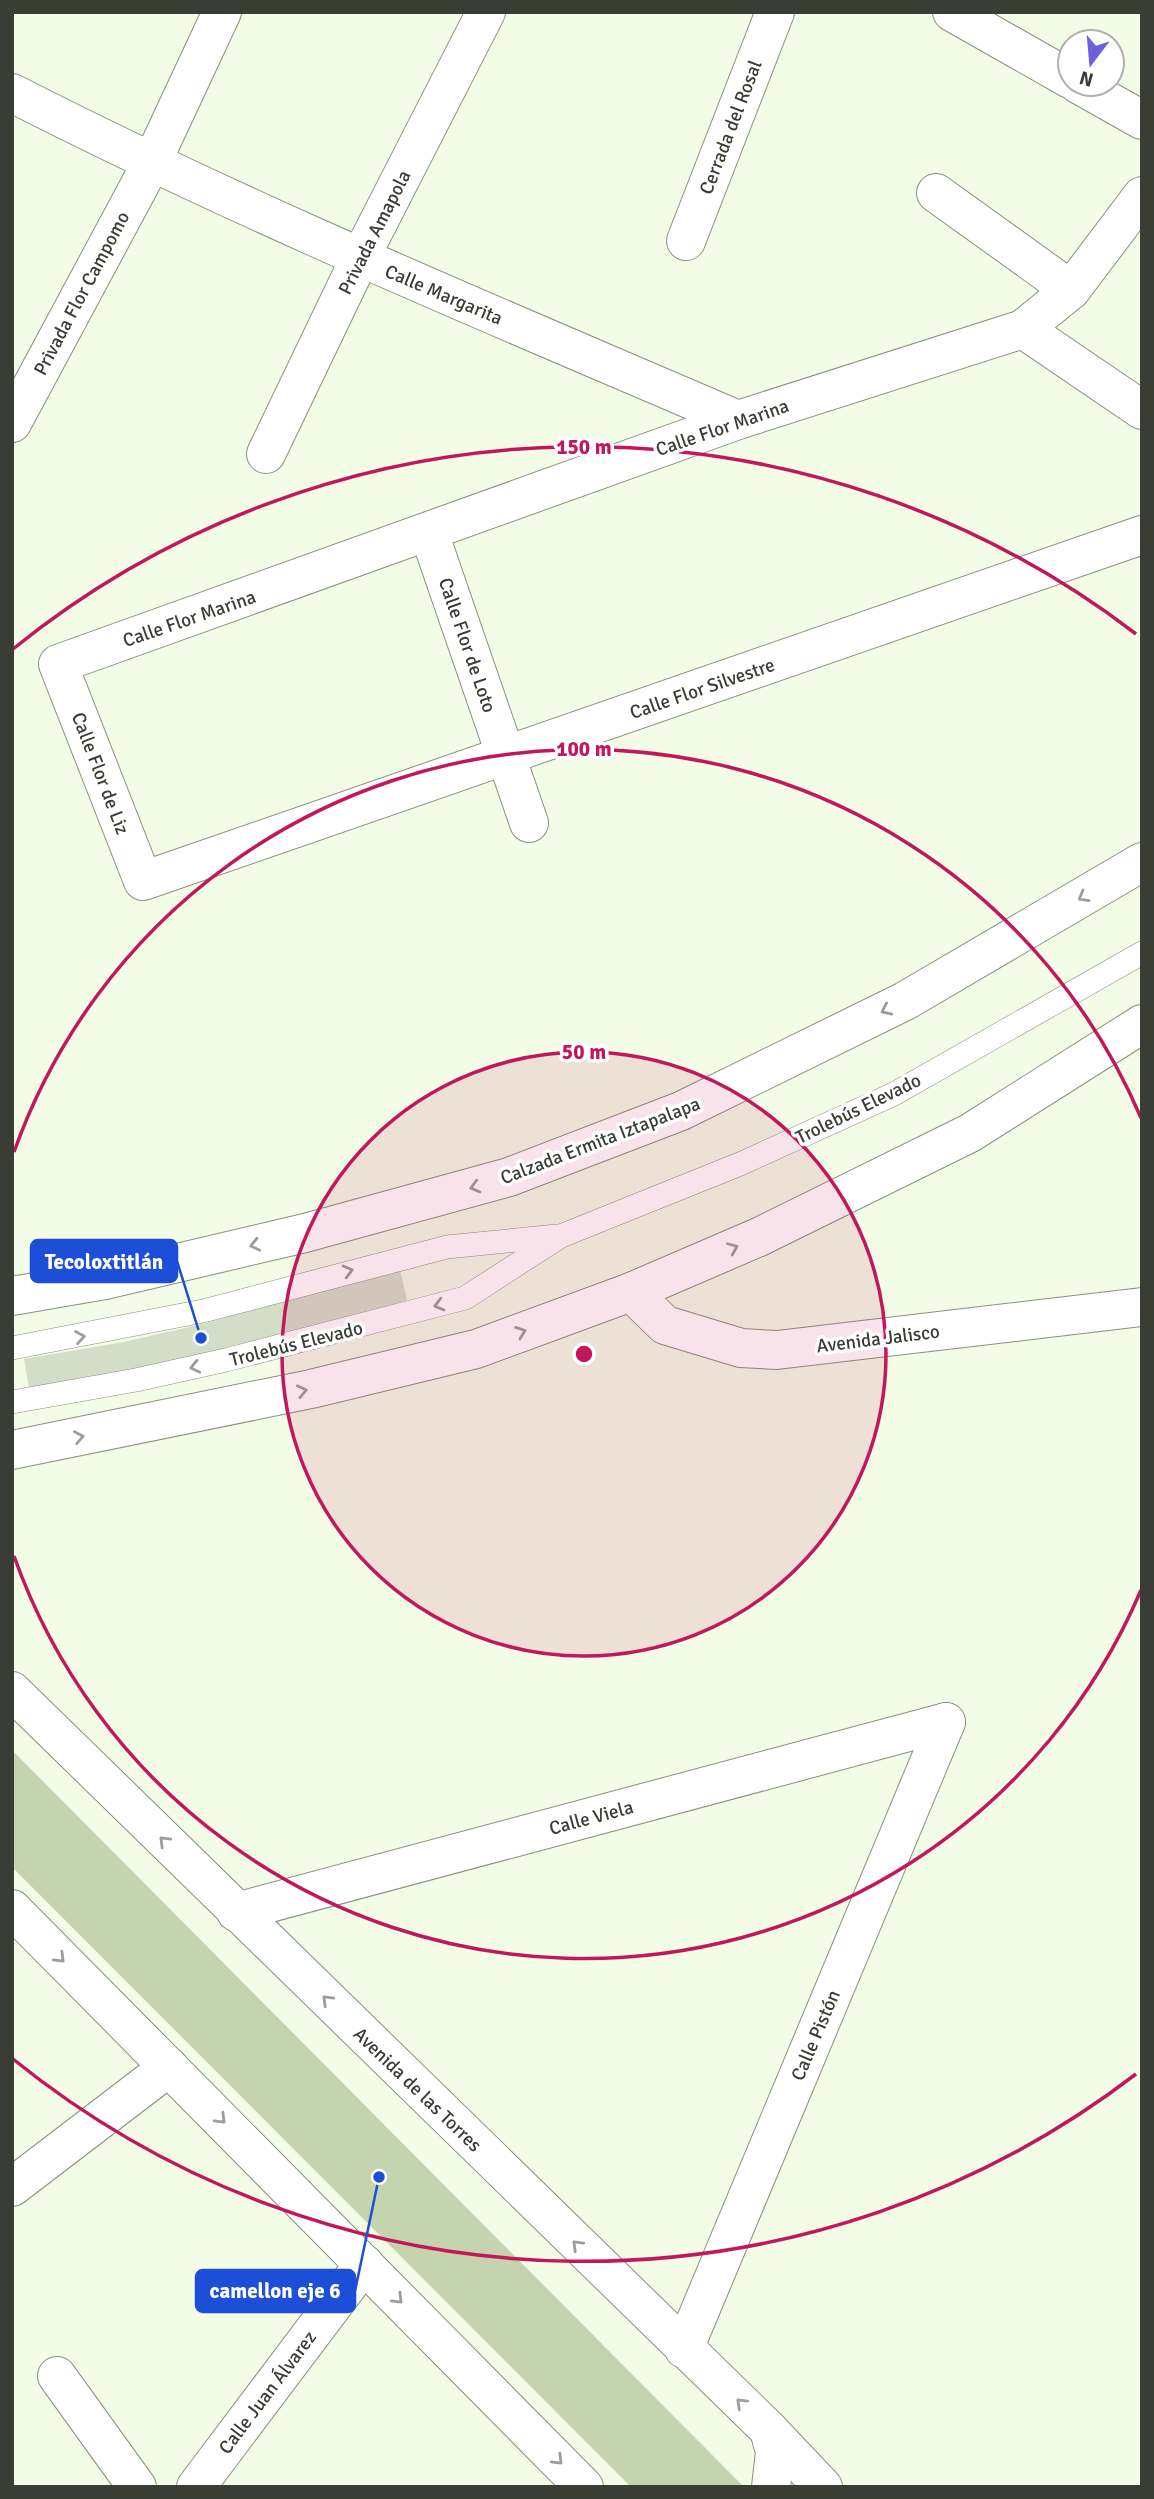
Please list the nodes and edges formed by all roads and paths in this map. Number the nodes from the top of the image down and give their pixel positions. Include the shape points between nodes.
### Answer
1 (222, 12) edge
2 (486, 12) edge
3 (775, 12) edge
4 (952, 12) edge
5 (1056, 71) edge
6 (12, 93) edge
7 (1103, 98) edge
8 (1142, 120) edge
9 (151, 164) junction
10 (936, 193) dead end
11 (1142, 197) edge
12 (686, 241) dead end
13 (360, 258) junction
14 (1071, 290) junction
15 (1023, 329) junction
16 (1142, 410) edge
17 (738, 420) junction
18 (12, 423) edge
19 (267, 454) dead end
20 (429, 533) junction
21 (1142, 535) edge
22 (58, 664) joint
23 (506, 757) junction
24 (529, 823) dead end
25 (1142, 862) edge
26 (143, 881) joint
27 (1142, 953) edge
28 (1142, 1024) edge
29 (561, 1236) junction
30 (631, 1292) junction
31 (12, 1296) edge
32 (1142, 1307) edge
33 (12, 1348) edge
34 (12, 1402) edge
35 (12, 1450) edge
36 (12, 1691) edge
37 (946, 1722) joint
38 (12, 1909) edge
39 (236, 1912) junction
40 (169, 2067) junction
41 (12, 2187) edge
42 (364, 2264) junction
43 (684, 2348) junction
44 (57, 2376) dead end
45 (769, 2430) junction
46 (137, 2487) edge
47 (195, 2487) edge
48 (584, 2487) edge
49 (771, 2487) edge
50 (823, 2487) edge

1 - 9 street, Privada Flor Campomo
2 - 13 street, Privada Amapola
3 - 12 street, Cerrada del Rosal
4 - 5 street
6 - 9 street, Calle Margarita
7 - 8 street
9 - 13 street, Calle Margarita
9 - 18 street, Privada Flor Campomo
10 - 14 street
11 - 14 street, Calle Flor Marina
13 - 17 street, Calle Margarita
13 - 19 street, Privada Amapola
14 - 15 street, Calle Flor Marina
15 - 16 street
15 - 17 street, Calle Flor Marina
17 - 20 street, Calle Flor Marina
20 - 22 street, Calle Flor Marina
20 - 23 street, Calle Flor de Loto
21 - 23 street, Calle Flor Silvestre
22 - 26 street, Calle Flor de Liz
23 - 24 street, Calle Flor de Loto
23 - 26 street, Calle Flor Silvestre
25 -> 31 street, Calzada Ermita Iztapalapa via 905,1001 656,1121 509,1177 305,1233 105,1280
27 - 29 lane, Trolebús Elevado via 894,1094 740,1164
30 -> 28 street via 759,1237 970,1133
33 -> 29 lane, Trolebús Elevado via 203,1311 447,1247
29 -> 34 lane, Trolebús Elevado via 466,1298 136,1381
30 - 32 street, Avenida Jalisco via 665,1325 741,1348 777,1350
35 -> 30 street via 311,1389 476,1349
39 -> 36 street, Avenida de las Torres
37 - 39 street, Calle Viela
37 - 43 street, Calle Pistón
38 -> 40 street
43 -> 39 street, Avenida de las Torres
40 - 41 street
40 -> 42 street
42 - 47 street, Calle Juan Álvarez
42 -> 48 street
45 -> 43 street, Avenida de las Torres
44 - 46 street
45 - 49 street via 775,2452
45 - 50 street, Avenida de las Torres

